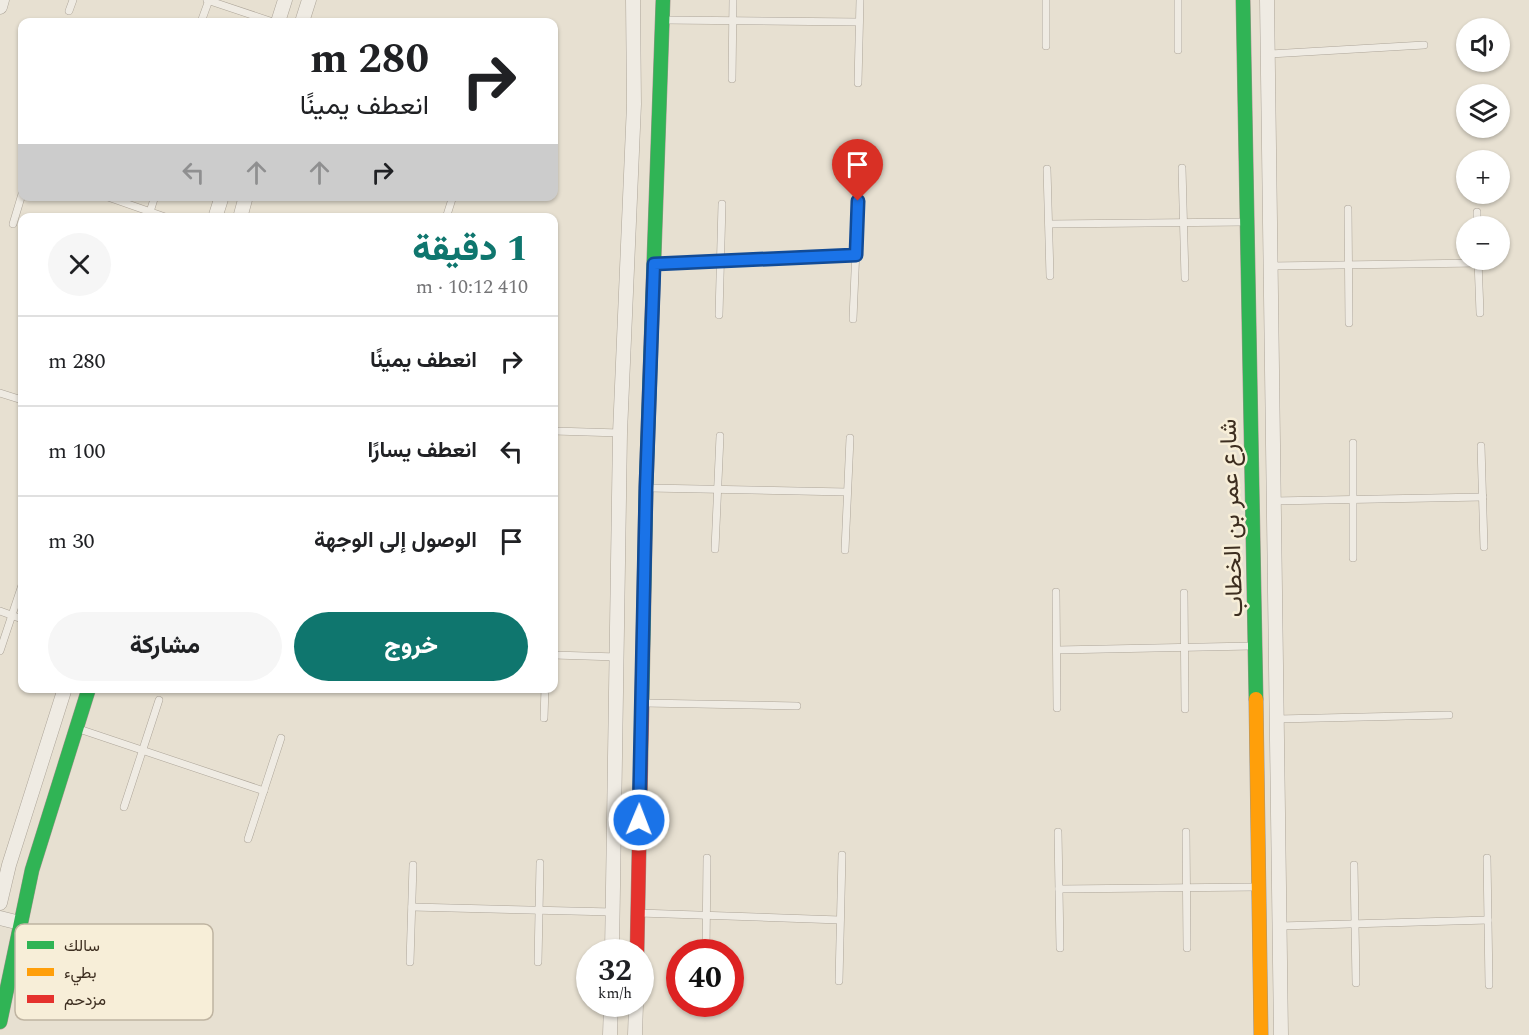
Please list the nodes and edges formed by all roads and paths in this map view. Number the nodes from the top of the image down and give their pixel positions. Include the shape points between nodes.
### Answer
1 (2, 0) edge
2 (73, 0) edge
3 (208, 0) edge
4 (285, 0) edge
5 (309, 0) edge
6 (633, 0) edge
7 (663, 0) edge
8 (733, 0) edge
9 (860, 0) edge
10 (1046, 0) edge
11 (1178, 0) edge
12 (1244, 0) edge
13 (1267, 0) edge
14 (0, 7) edge
15 (69, 11) dead end
16 (202, 18) edge
17 (261, 18) edge
18 (279, 18) edge
19 (303, 18) edge
20 (662, 20) junction
21 (733, 21) junction
22 (859, 22) junction
23 (1424, 45) dead end
24 (1046, 46) dead end
25 (1178, 50) dead end
26 (1268, 54) junction
27 (732, 79) dead end
28 (858, 83) dead end
29 (634, 104) junction
30 (659, 107) junction
31 (1182, 168) dead end
32 (1047, 169) dead end
33 (20, 201) edge
34 (117, 201) edge
35 (858, 201) dead end
36 (722, 204) dead end
37 (1348, 209) dead end
38 (1477, 212) dead end
39 (147, 213) edge
40 (1477, 216) edge
41 (1184, 222) junction
42 (1245, 222) junction
43 (13, 224) dead end
44 (1049, 224) junction
45 (856, 255) junction
46 (721, 261) junction
47 (1456, 262) edge
48 (654, 264) junction
49 (1348, 265) junction
50 (1270, 266) junction
51 (1478, 270) edge
52 (1050, 276) dead end
53 (1185, 278) dead end
54 (1480, 313) dead end
55 (719, 315) dead end
56 (853, 319) dead end
57 (1349, 323) dead end
58 (0, 393) edge
59 (18, 399) edge
60 (558, 431) edge
61 (620, 433) junction
62 (720, 436) dead end
63 (850, 438) dead end
64 (1353, 443) dead end
65 (1481, 446) dead end
66 (646, 488) junction
67 (717, 489) junction
68 (848, 492) junction
69 (1483, 497) junction
70 (1353, 499) junction
71 (1274, 501) junction
72 (1484, 548) dead end
73 (715, 549) dead end
74 (845, 550) dead end
75 (1353, 558) dead end
76 (1056, 592) dead end
77 (1184, 593) dead end
78 (18, 597) edge
79 (0, 611) edge
80 (12, 615) junction
81 (18, 617) edge
82 (1257, 646) junction
83 (1184, 647) junction
84 (1057, 650) junction
85 (0, 651) edge
86 (558, 655) edge
87 (617, 657) junction
88 (63, 693) edge
89 (87, 693) edge
90 (545, 693) edge
91 (159, 700) dead end
92 (641, 703) junction
93 (797, 706) dead end
94 (1057, 708) dead end
95 (1185, 709) dead end
96 (1449, 715) dead end
97 (544, 718) dead end
98 (1278, 719) junction
99 (76, 728) junction
100 (281, 738) dead end
101 (143, 750) junction
102 (264, 790) junction
103 (124, 807) dead end
104 (1059, 832) dead end
105 (1186, 832) dead end
106 (248, 839) dead end
107 (842, 855) dead end
108 (707, 858) dead end
109 (1487, 858) dead end
110 (540, 863) dead end
111 (413, 865) dead end
112 (1354, 865) dead end
113 (1186, 886) junction
114 (1260, 887) junction
115 (1059, 889) junction
116 (0, 903) edge
117 (412, 907) junction
118 (539, 910) junction
119 (613, 912) junction
120 (637, 913) junction
121 (706, 916) junction
122 (0, 918) edge
123 (840, 920) junction
124 (1488, 920) junction
125 (20, 923) joint
126 (1355, 923) junction
127 (1280, 926) junction
128 (612, 939) edge
129 (637, 939) edge
130 (706, 939) edge
131 (15, 948) edge
132 (1060, 948) dead end
133 (1187, 948) dead end
134 (410, 962) dead end
135 (538, 962) dead end
136 (839, 981) dead end
137 (1356, 983) dead end
138 (1489, 986) dead end
139 (611, 1017) edge
140 (636, 1017) edge
141 (0, 1022) edge
142 (610, 1035) edge
143 (635, 1035) edge
144 (1261, 1035) edge
145 (1281, 1035) edge

1 - 14 street
2 - 15 lane
3 - 16 lane
3 - 17 lane
4 - 18 street
5 - 19 street
6 - 29 street
7 - 20 street
8 - 21 lane
9 - 22 lane
10 - 24 lane
11 - 25 lane
12 - 42 street, شارع عمر بن الخطاب
13 - 26 street, شارع عمر بن الخطاب
20 - 21 lane
20 - 30 street
21 - 22 lane
21 - 27 lane
22 - 28 lane
23 - 26 lane
26 - 50 street, شارع عمر بن الخطاب
29 - 30 street
29 - 61 street
30 - 48 street
31 - 41 lane
32 - 44 lane
33 - 43 lane
34 - 39 lane
35 - 45 lane
36 - 46 lane
37 - 49 lane
38 - 40 lane
41 - 42 lane
41 - 44 lane
41 - 53 lane
42 - 82 street, شارع عمر بن الخطاب
44 - 52 lane
45 - 46 lane
45 - 56 lane
46 - 48 lane
46 - 55 lane
47 - 49 lane
48 - 66 street
49 - 50 lane
49 - 57 lane
50 - 71 street, شارع عمر بن الخطاب
51 - 54 lane
58 - 59 lane
60 - 61 lane
61 - 87 street
62 - 67 lane
63 - 68 lane
64 - 70 lane
65 - 69 lane
66 - 67 lane
66 - 92 street
67 - 68 lane
67 - 73 lane
68 - 74 lane
69 - 70 lane
69 - 72 lane
70 - 71 lane
70 - 75 lane
71 - 98 street, شارع عمر بن الخطاب
76 - 84 lane
77 - 83 lane
78 - 80 lane
79 - 80 lane
80 - 81 lane
80 - 85 lane
82 - 83 lane
82 - 114 street, شارع عمر بن الخطاب
83 - 84 lane
83 - 95 lane
84 - 94 lane
86 - 87 lane
87 - 119 street
88 - 116 street
89 - 99 street
90 - 97 lane
91 - 101 lane
92 - 93 lane
92 - 120 street
96 - 98 lane
98 - 127 street, شارع عمر بن الخطاب
99 - 101 lane
99 - 125 street via 32,870
100 - 102 lane
101 - 102 lane
101 - 103 lane
102 - 106 lane
104 - 115 lane
105 - 113 lane
107 - 123 lane
108 - 121 lane
109 - 124 lane
110 - 118 lane
111 - 117 lane
112 - 126 lane
113 - 114 lane
113 - 115 lane
113 - 133 lane
114 - 144 street, شارع عمر بن الخطاب
115 - 132 lane
117 - 118 lane
117 - 134 lane
118 - 119 lane
118 - 135 lane
119 - 128 street
120 - 121 lane
120 - 129 street
121 - 123 lane
121 - 130 lane
122 - 125 street
123 - 136 lane
124 - 126 lane
124 - 138 lane
126 - 127 lane
126 - 137 lane
127 - 145 street, شارع عمر بن الخطاب
131 - 141 street
139 - 142 street
140 - 143 street

